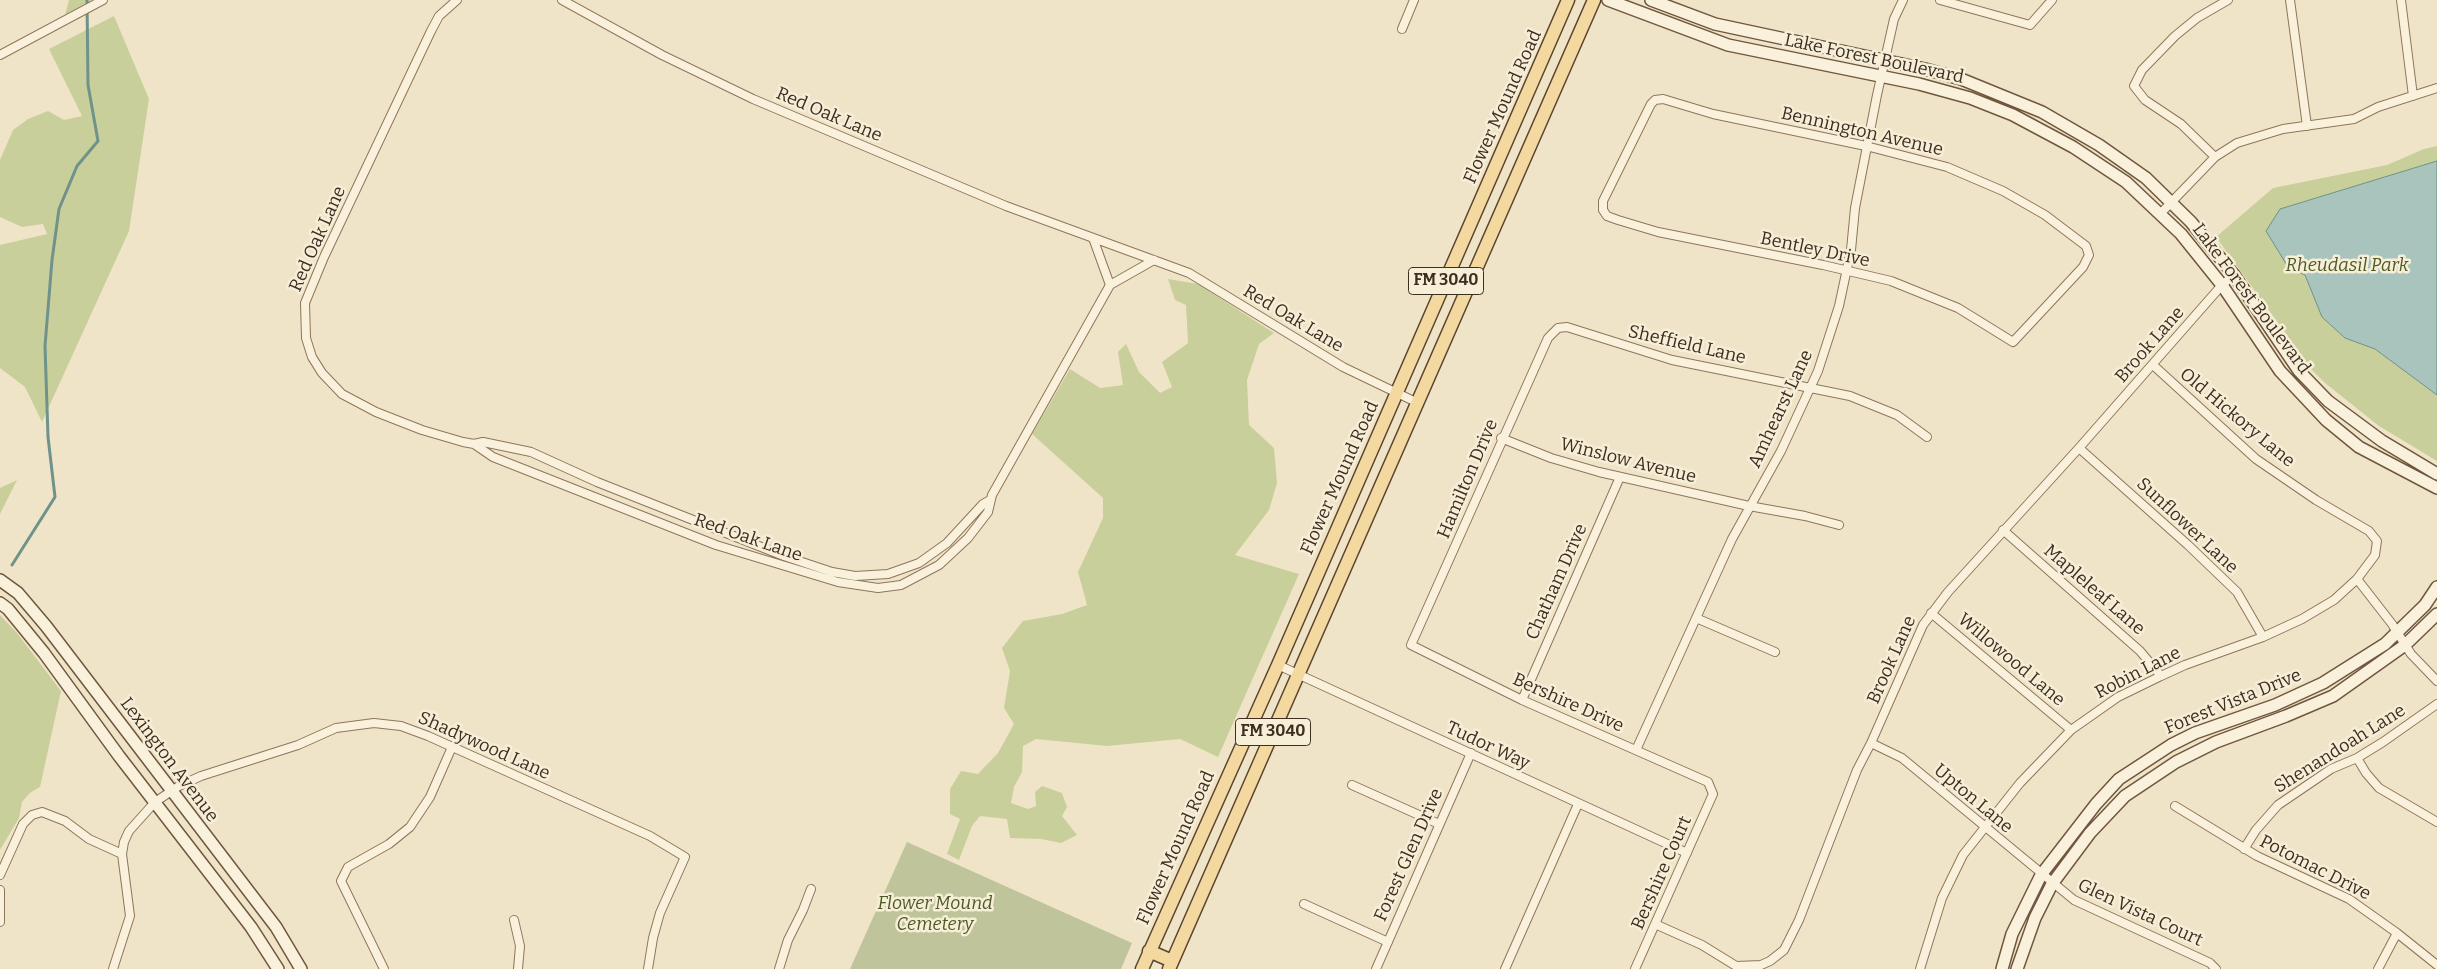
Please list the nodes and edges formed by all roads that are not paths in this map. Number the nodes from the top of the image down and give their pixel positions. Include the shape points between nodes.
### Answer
1 (103, 0) edge
2 (458, 0) edge
3 (562, 0) edge
4 (1414, 0) edge
5 (1568, 0) edge
6 (1594, 0) edge
7 (1608, 0) edge
8 (1651, 0) edge
9 (1903, 0) edge
10 (1940, 0) edge
11 (2052, 0) edge
12 (2228, 0) edge
13 (2290, 0) edge
14 (2401, 0) edge
15 (1402, 29) dead end
16 (0, 54) edge
17 (1885, 61) junction
18 (1881, 76) junction
19 (2437, 88) edge
20 (2413, 96) junction
21 (2307, 126) junction
22 (1866, 146) junction
23 (2215, 157) junction
24 (2171, 202) junction
25 (1603, 210) joint
26 (2161, 213) junction
27 (1093, 238) junction
28 (1154, 260) junction
29 (1847, 270) junction
30 (2234, 275) junction
31 (1110, 285) junction
32 (2222, 285) junction
33 (1558, 328) joint
34 (2013, 342) joint
35 (2153, 365) junction
36 (1812, 388) junction
37 (1396, 394) junction
38 (1418, 403) junction
39 (1928, 437) dead end
40 (1502, 438) junction
41 (474, 444) junction
42 (2079, 448) junction
43 (2437, 474) edge
44 (1620, 477) junction
45 (2437, 488) edge
46 (990, 500) junction
47 (1749, 506) junction
48 (1839, 526) dead end
49 (2003, 530) junction
50 (2378, 541) joint
51 (2357, 579) junction
52 (0, 580) edge
53 (2437, 587) edge
54 (0, 603) edge
55 (1931, 613) junction
56 (2437, 614) edge
57 (1696, 618) junction
58 (2397, 631) junction
59 (2263, 637) junction
60 (1411, 645) joint
61 (2405, 645) junction
62 (1775, 652) dead end
63 (1278, 665) junction
64 (1298, 675) junction
65 (2160, 676) junction
66 (2437, 681) edge
67 (1522, 700) junction
68 (2437, 704) edge
69 (2071, 730) junction
70 (1871, 744) junction
71 (452, 747) junction
72 (1636, 750) junction
73 (1471, 753) junction
74 (2357, 758) junction
75 (1352, 785) dead end
76 (1711, 789) joint
77 (172, 790) junction
78 (155, 802) junction
79 (1578, 804) junction
80 (2175, 806) dead end
81 (2437, 822) edge
82 (1439, 824) junction
83 (1984, 828) junction
84 (2244, 848) junction
85 (1687, 853) junction
86 (122, 854) junction
87 (0, 875) edge
88 (2041, 875) junction
89 (2052, 884) junction
90 (811, 889) dead end
91 (0, 890) edge
92 (1304, 904) dead end
93 (514, 920) dead end
94 (0, 922) edge
95 (1655, 924) junction
96 (2397, 933) junction
97 (1388, 942) junction
98 (1149, 951) junction
99 (1170, 965) edge
100 (2437, 965) edge
101 (113, 969) edge
102 (278, 969) edge
103 (301, 969) edge
104 (384, 969) edge
105 (518, 969) edge
106 (648, 969) edge
107 (779, 969) edge
108 (1142, 969) edge
109 (1376, 969) edge
110 (1504, 969) edge
111 (1635, 969) edge
112 (1920, 969) edge
113 (2002, 969) edge
114 (2017, 969) edge
115 (2216, 969) edge
116 (2378, 969) edge

1 - 16 street
2 - 41 street, Red Oak Lane via 439,16 430,31 324,257 305,303 305,321 306,338 314,360 342,394 402,422
3 - 27 street, Red Oak Lane via 662,55 753,99 1006,206
4 - 15 street
5 - 37 main road, Flower Mound Road / FM 3040
6 - 38 main road, FM 3040
7 - 18 street, Lake Forest Boulevard via 1728,45
8 - 17 street, Lake Forest Boulevard via 1716,24
9 - 17 street, Amhearst Lane via 1894,19
10 - 11 street via 2030,26
12 - 23 street via 2197,18 2175,36 2142,70 2134,86 2145,100 2181,124
13 - 21 street
14 - 20 street
17 - 18 street, Amhearst Lane
17 - 24 street, Lake Forest Boulevard via 1961,79 2042,112 2118,157
18 - 22 street, Amhearst Lane
18 - 26 street, Lake Forest Boulevard via 1970,98 2035,126 2126,182
19 - 20 street
20 - 21 street via 2354,119
21 - 23 street via 2257,135
22 - 25 street, Bennington Avenue via 1712,114 1663,99 1655,100 1603,201
22 - 29 street, Amhearst Lane
22 - 34 street, Bennington Avenue via 1947,167 2003,191 2058,224 2086,246 2089,255 2084,267
23 - 24 street
24 - 26 street
24 - 30 street, Lake Forest Boulevard
25 - 29 street, Bentley Drive via 1607,216 1658,232
26 - 32 street, Lake Forest Boulevard
27 - 28 street, Red Oak Lane
27 - 31 street
28 - 31 street
28 - 37 street, Red Oak Lane via 1189,273 1328,358
29 - 34 street, Bentley Drive via 1915,289 1958,308
29 - 36 street, Amhearst Lane
30 - 32 street, Brook Lane
30 - 43 street, Lake Forest Boulevard via 2299,371 2328,401 2382,441
31 - 46 street, Red Oak Lane
32 - 35 street, Brook Lane
32 - 45 street, Lake Forest Boulevard via 2280,372 2326,420 2360,447
33 - 36 street, Sheffield Lane via 1567,327 1672,360
33 - 40 street, Hamilton Drive via 1548,338
35 - 42 street, Brook Lane
35 - 50 street, Old Hickory Lane via 2256,458 2316,500 2358,524
36 - 39 street, Sheffield Lane via 1850,396 1886,409
36 - 47 street, Amhearst Lane
37 - 38 street, Red Oak Lane
37 - 63 main road, Flower Mound Road / FM 3040
38 - 64 main road, FM 3040
40 - 44 street, Winslow Avenue via 1551,458
40 - 60 street, Hamilton Drive
41 - 46 street, Red Oak Lane via 483,442 531,452 597,482 784,556 854,576 888,574 919,563 947,544 982,504
41 - 46 street, Red Oak Lane via 493,457 716,546 812,575 866,587 902,585 939,564 968,538 988,512
42 - 49 street, Brook Lane
42 - 59 street, Sunflower Lane via 2237,592
44 - 47 street, Winslow Avenue
44 - 67 street, Chatham Drive
47 - 48 street, Winslow Avenue
47 - 57 street, Amhearst Lane
49 - 55 street, Brook Lane
49 - 65 street, Mapleleaf Lane via 2140,651
50 - 51 street, Robin Lane via 2375,555
51 - 58 street
51 - 59 street, Robin Lane via 2334,600
52 - 77 street, Lexington Avenue via 18,593 46,626
53 - 58 street, Forest Vista Drive via 2425,604
54 - 78 street, Lexington Avenue via 44,653
55 - 69 street, Willowood Lane
55 - 70 street, Brook Lane
56 - 61 street, Forest Vista Drive
57 - 62 street
57 - 72 street, Amhearst Lane
58 - 61 street
58 - 88 street, Forest Vista Drive via 2385,644 2323,683 2275,705 2195,733 2146,760 2119,779 2096,804
59 - 65 street, Robin Lane
60 - 67 street, Bershire Drive
61 - 66 street
61 - 89 street, Forest Vista Drive via 2333,696 2216,742 2153,776 2125,796 2090,833
63 - 64 street, Tudor Way
63 - 98 main road, Flower Mound Road / FM 3040
64 - 73 street, Tudor Way
64 - 99 main road, FM 3040
65 - 69 street, Robin Lane via 2118,697
67 - 72 street, Bershire Drive
68 - 74 street, Shenandoah Lane
69 - 83 street, Robin Lane via 2020,783
70 - 83 street, Upton Lane via 1902,758
70 - 95 street, Brook Lane via 1857,770 1799,920 1784,950 1775,958 1762,965 1736,966 1702,945
71 - 77 street, Shadywood Lane via 402,726 361,724 336,728 298,745 201,776
71 - 104 street via 430,798 410,826 390,844 348,867 342,881
71 - 106 street, Shadywood Lane via 650,836 685,857 660,913
72 - 76 street, Bershire Drive via 1708,782
73 - 79 street, Tudor Way
73 - 82 street, Forest Glen Drive
74 - 81 street via 2379,788
74 - 84 street, Shenandoah Lane via 2332,769 2278,805
75 - 82 street
76 - 85 street, Bershire Court via 1713,794
77 - 78 street, Shadywood Lane
77 - 103 street, Lexington Avenue via 276,927
78 - 86 street, Shadywood Lane via 130,831
78 - 102 street, Lexington Avenue via 251,927
79 - 85 street, Tudor Way
79 - 110 street
80 - 84 street, Potomac Drive
82 - 97 street, Forest Glen Drive
83 - 88 street, Upton Lane
83 - 112 street, Robin Lane via 1955,868
84 - 96 street, Potomac Drive via 2348,900
85 - 95 street, Bershire Court
86 - 87 street via 88,839 65,822 42,812 32,815 23,824
86 - 101 street, Shadywood Lane via 130,916
88 - 89 street, Upton Lane
88 - 113 street, Forest Vista Drive via 2012,934
89 - 114 street, Forest Vista Drive via 2035,918
89 - 115 street, Glen Vista Court via 2074,900 2210,963
90 - 107 street
91 - 94 street
92 - 97 street
93 - 105 street via 520,946
95 - 111 street, Bershire Court
96 - 100 street, Potomac Drive
96 - 116 street
97 - 109 street, Forest Glen Drive
98 - 99 main road
98 - 108 main road, Flower Mound Road / FM 3040

